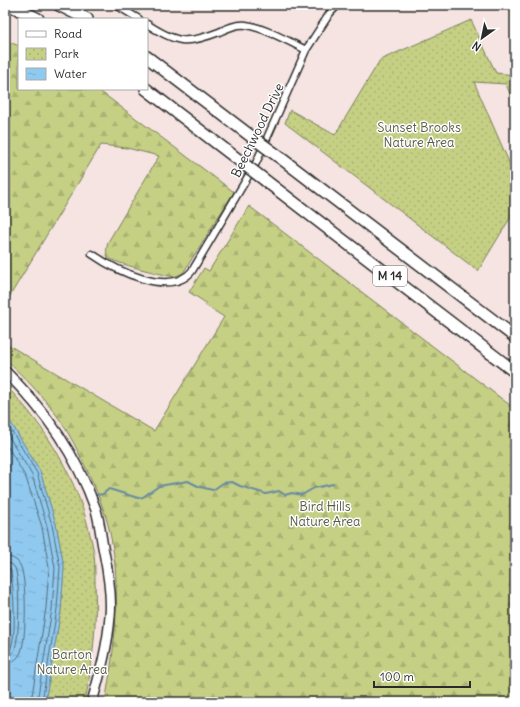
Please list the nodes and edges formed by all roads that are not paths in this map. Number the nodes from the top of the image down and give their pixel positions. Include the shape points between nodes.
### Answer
1 (10, 5) edge
2 (59, 5) edge
3 (116, 5) edge
4 (338, 5) edge
5 (36, 18) edge
6 (85, 18) edge
7 (137, 18) edge
8 (148, 25) edge
9 (306, 50) junction
10 (148, 58) edge
11 (147, 90) edge
12 (92, 254) dead end
13 (515, 337) edge
14 (5, 371) edge
15 (515, 372) edge
16 (92, 702) edge

1 - 5 highway
2 - 6 highway
3 - 7 street
4 - 9 street, Beechwood Drive via 326,18
8 - 9 street via 166,36 185,41 207,37 234,26 246,25
9 - 12 street, Beechwood Drive via 256,163 187,277 178,281 160,282 126,274
10 - 13 highway, M 14, bridge
11 - 15 highway, M 14, bridge
14 - 16 street via 44,412 65,444 96,512 108,576 111,615 100,675

